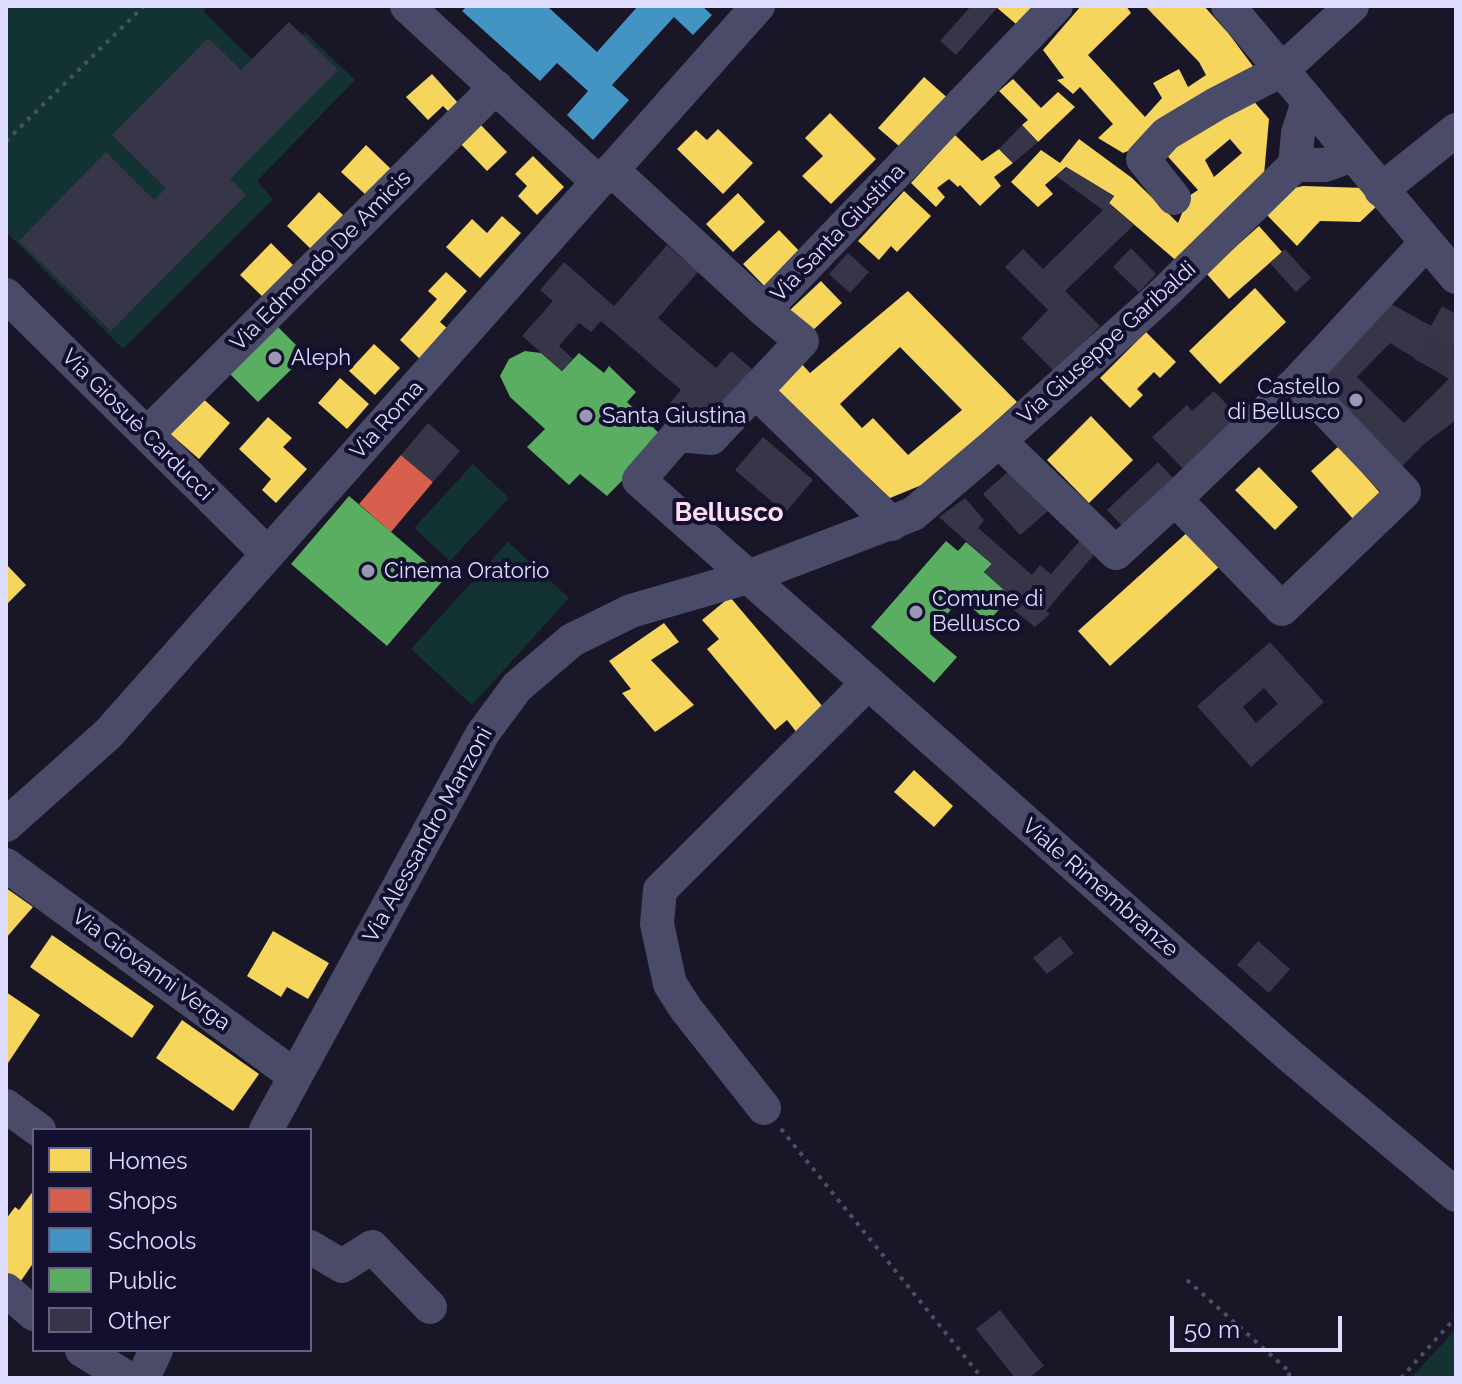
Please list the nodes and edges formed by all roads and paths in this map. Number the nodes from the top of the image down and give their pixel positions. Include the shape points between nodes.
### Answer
1 (144, 6) edge
2 (407, 6) edge
3 (758, 6) edge
4 (1056, 6) edge
5 (1228, 6) edge
6 (1352, 6) edge
7 (1282, 70) junction
8 (496, 87) junction
9 (1308, 102) junction
10 (1456, 130) edge
11 (6, 141) edge
12 (1352, 155) junction
13 (1295, 165) junction
14 (605, 176) junction
15 (1381, 190) junction
16 (1174, 198) dead end
17 (1426, 243) junction
18 (1456, 277) edge
19 (6, 295) edge
20 (764, 310) junction
21 (1298, 381) junction
22 (755, 391) junction
23 (147, 434) junction
24 (999, 441) junction
25 (1175, 499) junction
26 (902, 519) junction
27 (268, 554) junction
28 (748, 577) junction
29 (868, 683) junction
30 (12, 808) edge
31 (6, 865) edge
32 (295, 1076) junction
33 (6, 1106) edge
34 (764, 1108) joint
35 (36, 1128) edge
36 (267, 1128) edge
37 (1456, 1195) edge
38 (312, 1248) edge
39 (1187, 1280) dead end
40 (6, 1290) edge
41 (430, 1307) dead end
42 (32, 1312) edge
43 (1456, 1317) edge
44 (85, 1352) edge
45 (155, 1352) edge
46 (1291, 1373) junction
47 (127, 1378) edge
48 (143, 1378) edge
49 (982, 1378) edge
50 (1285, 1378) edge
51 (1296, 1378) edge
52 (1401, 1378) edge

1 - 11 path
2 - 8 street, Via Santa Giustina
3 - 14 street, Via Roma
4 - 20 street, Via Santa Giustina
5 - 7 street
6 - 7 street
7 - 9 street
7 - 16 street via 1166,134 1143,159
8 - 14 street, Via Santa Giustina
8 - 23 street, Via Edmondo De Amicis
9 - 12 street
9 - 13 street
10 - 15 street
12 - 13 street via 1325,165
12 - 15 street
13 - 24 street, Via Giuseppe Garibaldi via 1159,298
14 - 20 street, Via Santa Giustina
14 - 27 street, Via Roma
15 - 17 street
17 - 18 street
17 - 21 street
19 - 23 street, Via Giosuè Carducci
20 - 22 street via 802,341
21 - 25 street
21 - 25 street via 1404,492 1304,588 1282,609
22 - 26 street
22 - 28 street, Viale Rimembranze via 711,438 678,435 639,480
23 - 27 street, Via Giosuè Carducci
24 - 25 street via 1116,553
24 - 26 street, Via Giuseppe Garibaldi
26 - 28 street, Via Alessandro Manzoni
27 - 30 street, Via Roma via 108,734
28 - 29 street, Viale Rimembranze
28 - 32 street, Via Alessandro Manzoni via 631,611 572,640 517,687 483,733
29 - 34 street via 660,890 657,924 670,984
29 - 37 street, Viale Rimembranze via 1289,1055
31 - 32 street, Via Giovanni Verga
32 - 36 street, Via Alessandro Manzoni
33 - 35 street
34 - 49 path
38 - 41 street via 342,1266 372,1247
39 - 46 path
40 - 42 street
43 - 52 path
44 - 47 street
45 - 48 street
46 - 50 path
46 - 51 path

